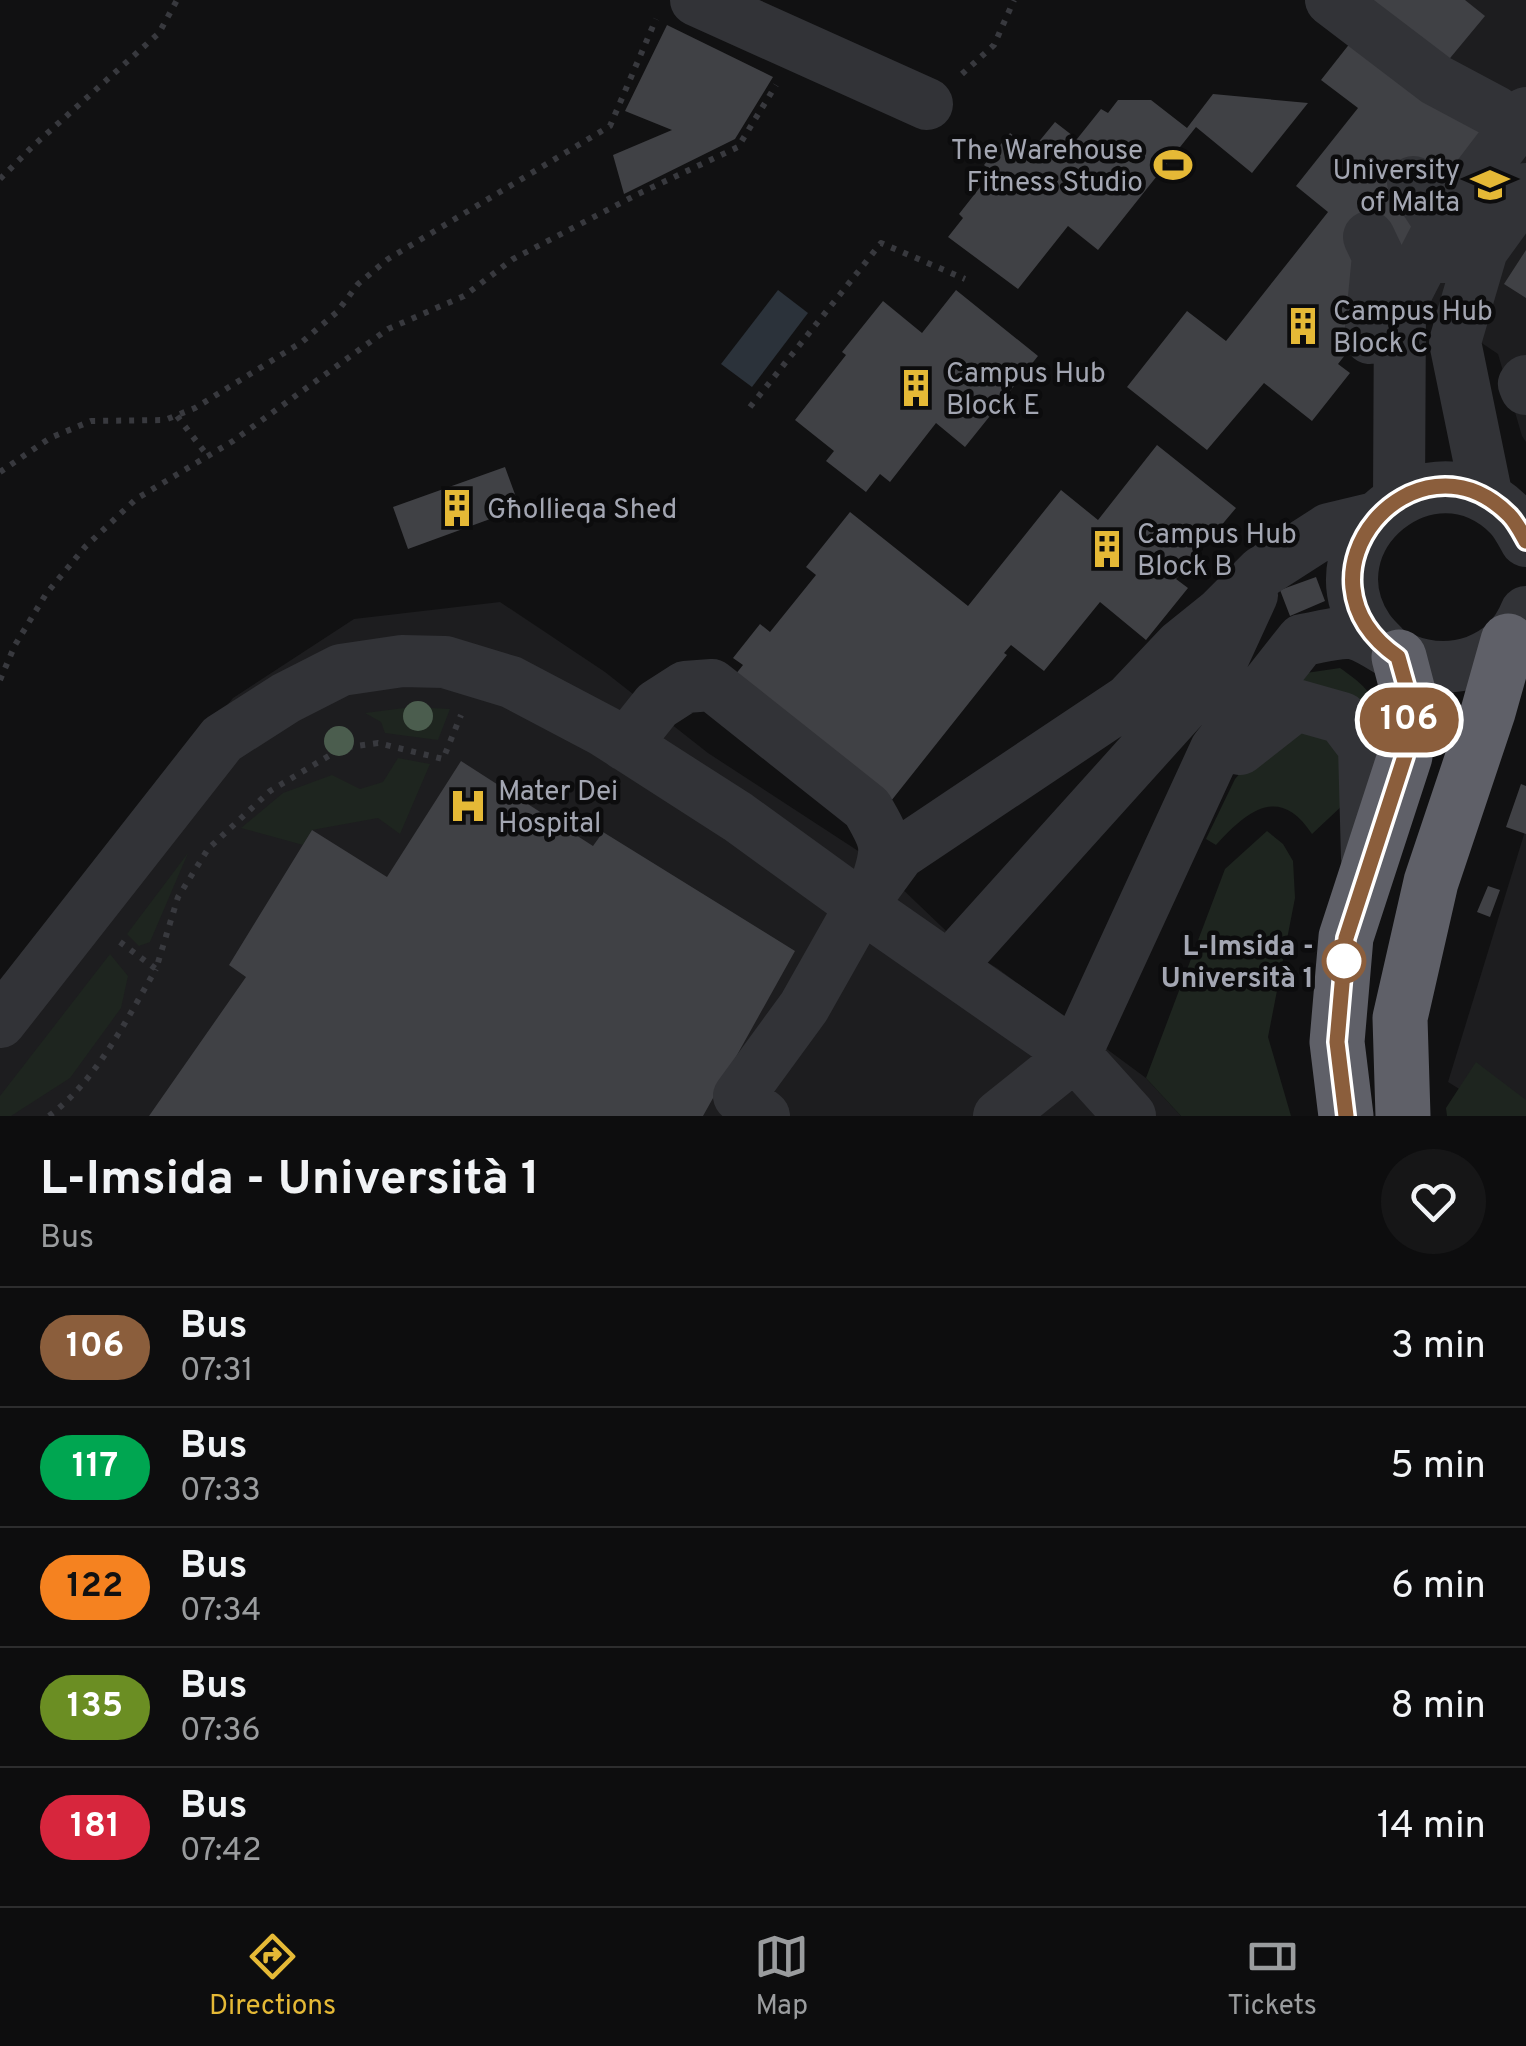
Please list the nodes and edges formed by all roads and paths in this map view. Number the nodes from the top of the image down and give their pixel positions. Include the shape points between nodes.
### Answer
1 (177, 0) edge
2 (1014, 0) edge
3 (1330, 0) edge
4 (677, 8) edge
5 (789, 42) junction
6 (927, 104) joint
7 (1511, 112) edge
8 (0, 180) edge
9 (1526, 189) edge
10 (1427, 203) junction
11 (1369, 237) dead end
12 (965, 279) dead end
13 (1526, 381) edge
14 (1526, 389) edge
15 (750, 407) dead end
16 (1469, 411) junction
17 (1399, 413) junction
18 (177, 415) junction
19 (206, 454) junction
20 (0, 472) edge
21 (1487, 498) junction
22 (1387, 508) junction
23 (1526, 541) edge
24 (1262, 572) junction
25 (1517, 626) edge
26 (1302, 640) junction
27 (1391, 652) junction
28 (478, 672) junction
29 (0, 680) edge
30 (626, 744) junction
31 (1182, 824) junction
32 (1367, 870) junction
33 (869, 896) junction
34 (84, 914) junction
35 (156, 970) junction
36 (0, 1022) edge
37 (1075, 1054) junction
38 (49, 1116) edge
39 (764, 1116) edge
40 (1000, 1116) edge
41 (1130, 1116) edge
42 (1346, 1116) edge
43 (1403, 1116) edge

1 - 8 path via 159,33
2 - 6 path via 994,46
3 - 7 street via 1436,80
4 - 5 street
4 - 18 path via 610,126 388,259 302,342
5 - 6 street
5 - 19 path via 781,78 738,147 513,259 464,296 388,329
7 - 10 street
9 - 16 street via 1482,250 1455,342
10 - 16 street via 1442,265 1430,334 1432,377
10 - 17 street via 1400,305
11 - 17 street via 1378,256 1366,368
12 - 15 path via 881,243
13 - 14 street
16 - 21 street
17 - 22 street
18 - 19 path
18 - 20 path via 91,421 50,438
19 - 29 path via 136,499 85,547 46,594
21 - 22 street via 1435,487
21 - 23 street
22 - 24 street via 1329,529
22 - 27 street via 1358,547 1352,576 1368,628
24 - 26 street via 1220,667 981,958 1246,664 1278,641
24 - 33 street via 1129,700 899,854
25 - 27 street via 1487,657 1455,668 1426,667
25 - 43 highway via 1431,882 1400,1018
26 - 27 street via 1352,632
26 - 31 street via 1216,750
27 - 32 highway via 1411,703 1405,756
28 - 30 street via 511,682
28 - 34 street via 445,662 402,661 340,670 286,698 222,739
28 - 35 path via 443,759 378,743 342,748 270,792 208,849 178,897
30 - 33 street
30 - 33 street via 657,704 684,688 712,685 867,808 886,856
31 - 32 street via 1244,744 1296,705 1342,718 1364,747
31 - 37 street
32 - 42 highway via 1346,938 1337,1042
33 - 37 street
33 - 39 street via 804,1007 739,1096
34 - 35 path
34 - 36 street
35 - 38 path via 108,1053
37 - 40 street
37 - 41 street

